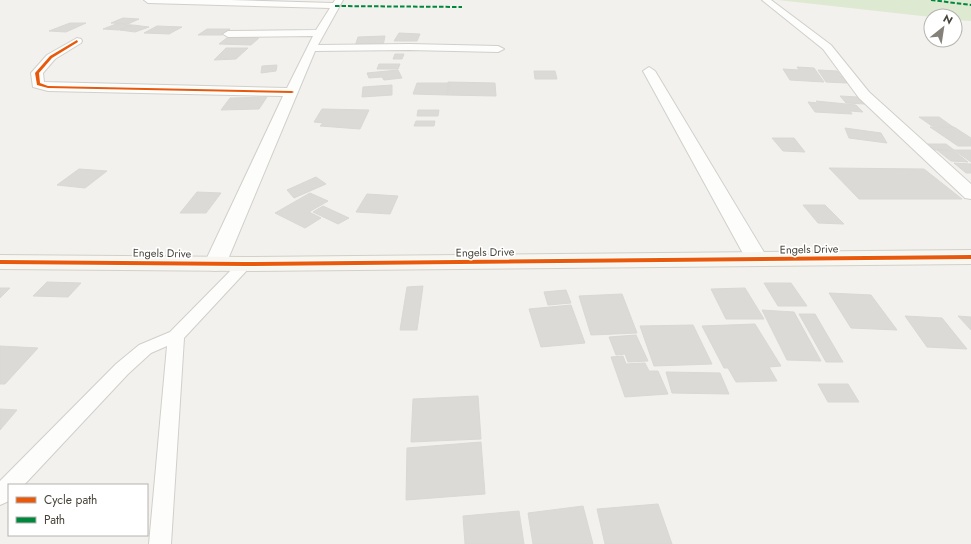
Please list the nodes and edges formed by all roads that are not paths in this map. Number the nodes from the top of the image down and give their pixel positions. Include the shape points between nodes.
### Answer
1 (148, 0) edge
2 (766, 0) edge
3 (337, 3) edge
4 (320, 33) junction
5 (228, 34) dead end
6 (77, 41) dead end
7 (311, 48) junction
8 (498, 49) dead end
9 (649, 71) dead end
10 (292, 92) junction
11 (971, 194) edge
12 (971, 257) edge
13 (757, 259) junction
14 (0, 262) edge
15 (215, 264) junction
16 (245, 264) junction
17 (176, 336) junction
18 (10, 484) edge
19 (8, 486) edge
20 (0, 495) edge
21 (160, 544) edge

1 - 3 street
2 - 11 street via 827,47 864,95
3 - 4 street
4 - 5 street
4 - 7 street
6 - 10 street via 51,57 37,73 38,84 48,87
7 - 8 street
7 - 10 street
9 - 13 street
10 - 15 street
12 - 13 street, Engels Drive
13 - 16 street, Engels Drive
14 - 15 street, Engels Drive
15 - 16 street, Engels Drive
16 - 17 lane
17 - 18 lane via 145,349 122,369
17 - 21 lane
19 - 20 lane

